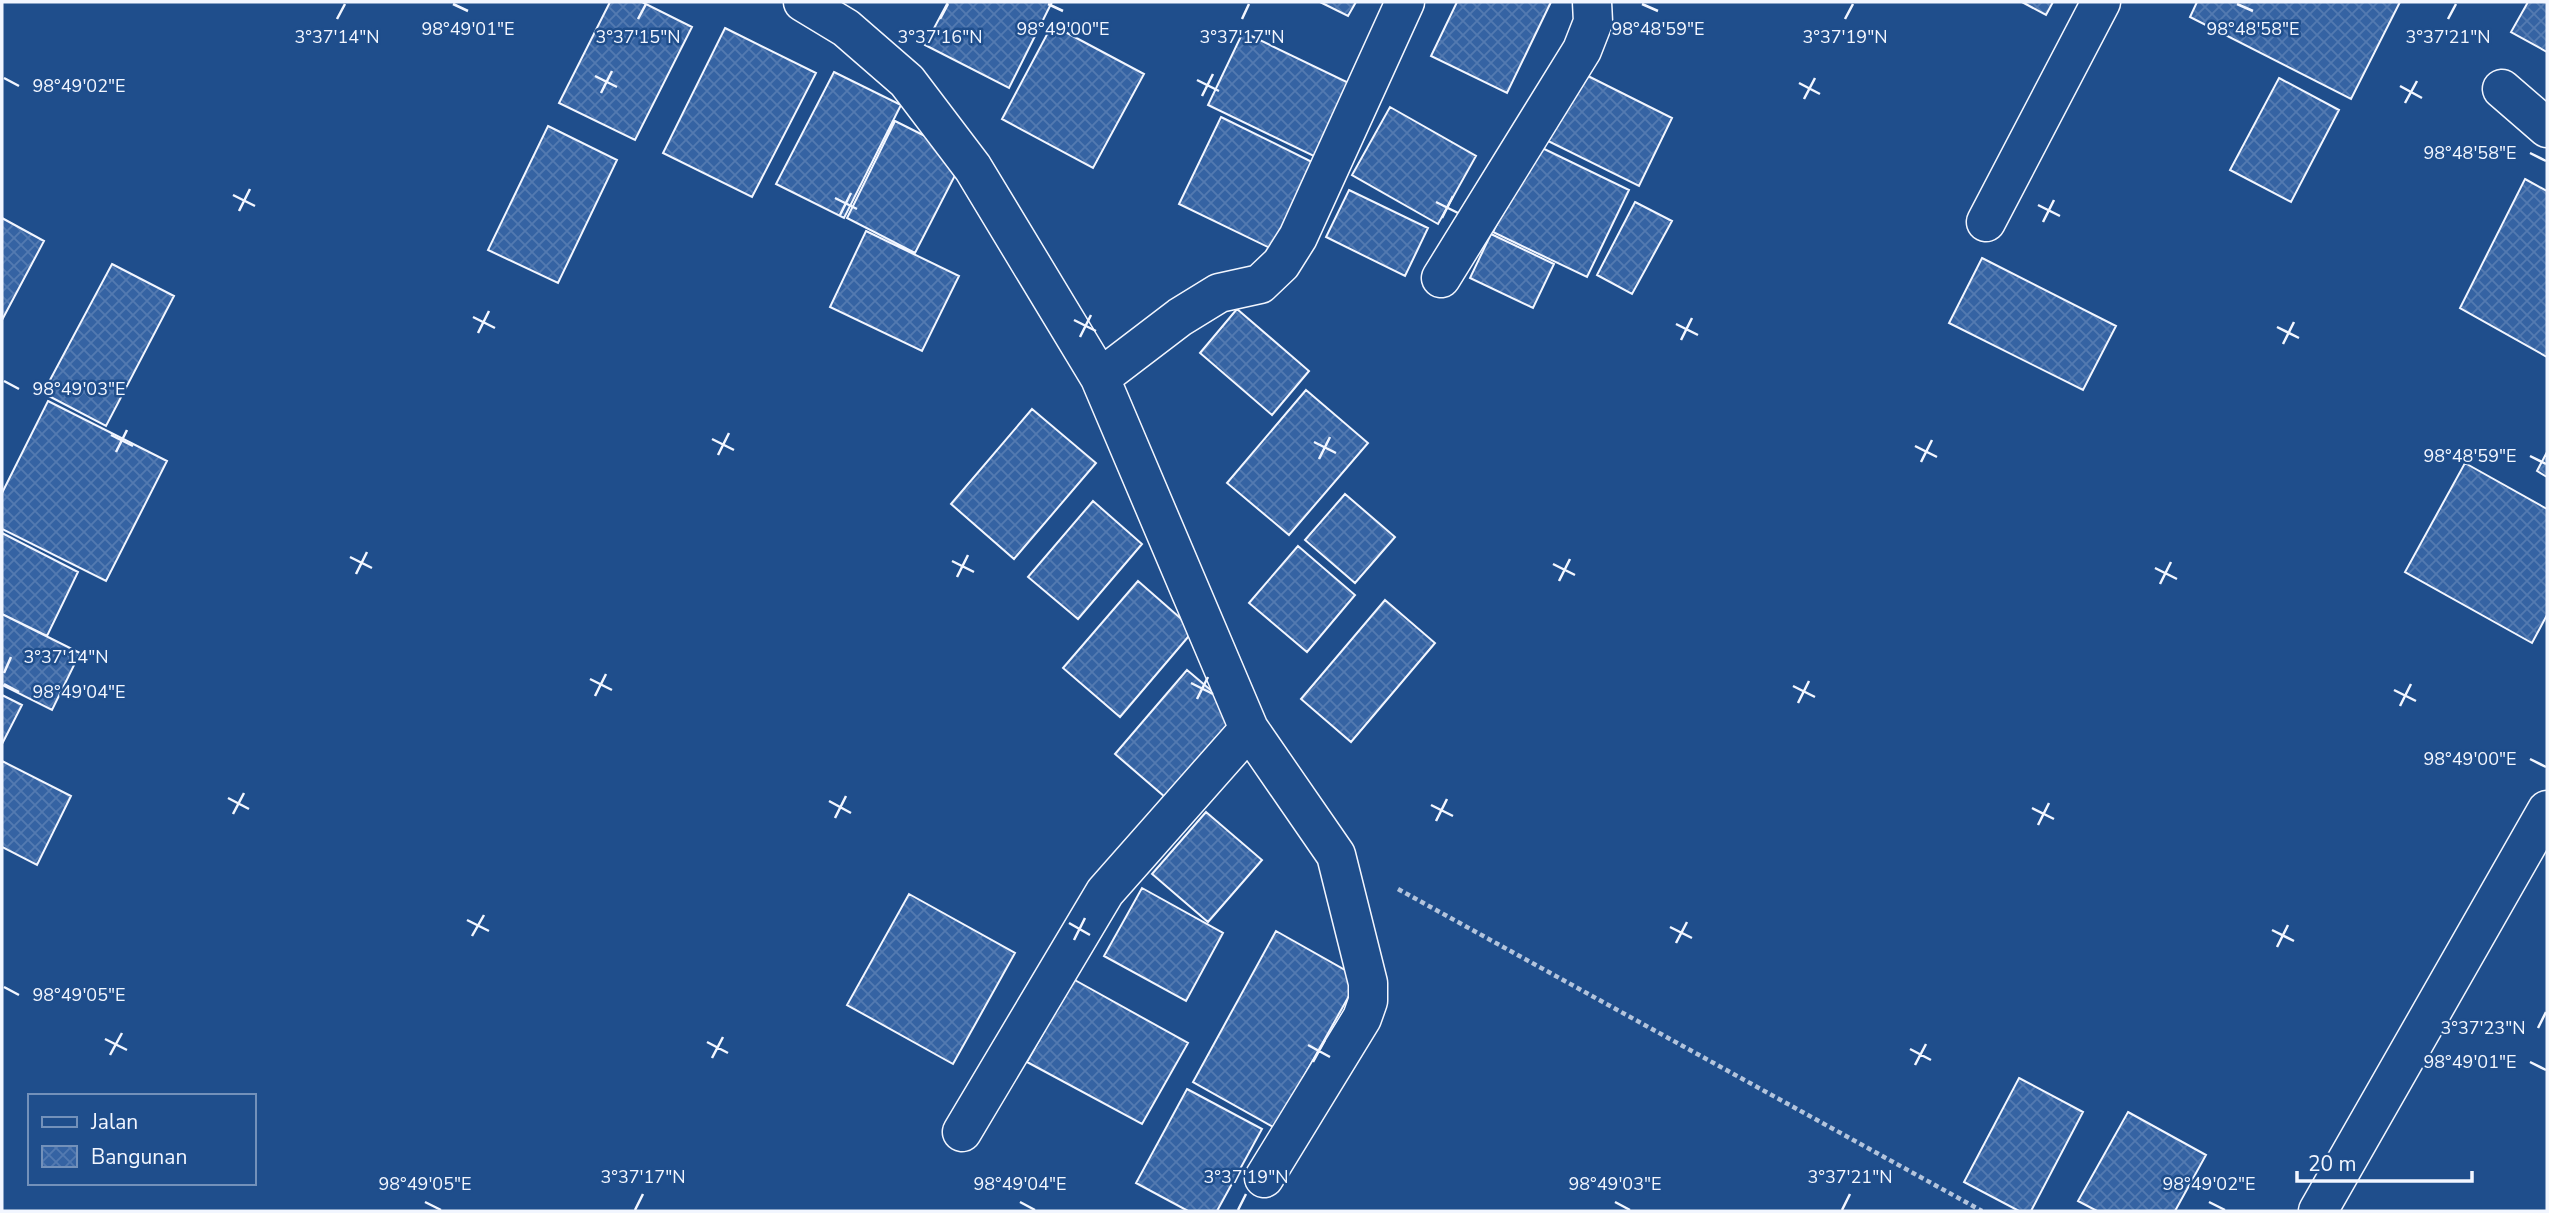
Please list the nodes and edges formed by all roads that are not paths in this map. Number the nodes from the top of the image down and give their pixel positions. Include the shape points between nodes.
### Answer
1 (803, 2) edge
2 (1405, 2) edge
3 (1592, 2) edge
4 (2101, 2) edge
5 (851, 15) edge
6 (2502, 89) dead end
7 (2547, 128) edge
8 (1986, 222) dead end
9 (1441, 278) dead end
10 (1100, 379) junction
11 (1249, 729) junction
12 (2547, 810) edge
13 (962, 1132) dead end
14 (1264, 1178) dead end
15 (2318, 1211) edge

1 - 5 street
2 - 10 street via 1298,237 1281,264 1260,284 1219,293 1180,317
3 - 9 street via 1593,22 1582,50
4 - 8 street
5 - 10 street via 973,167
6 - 7 street
10 - 11 street
11 - 13 street via 1105,892
11 - 14 street via 1336,855 1368,983 1362,1018
12 - 15 street

